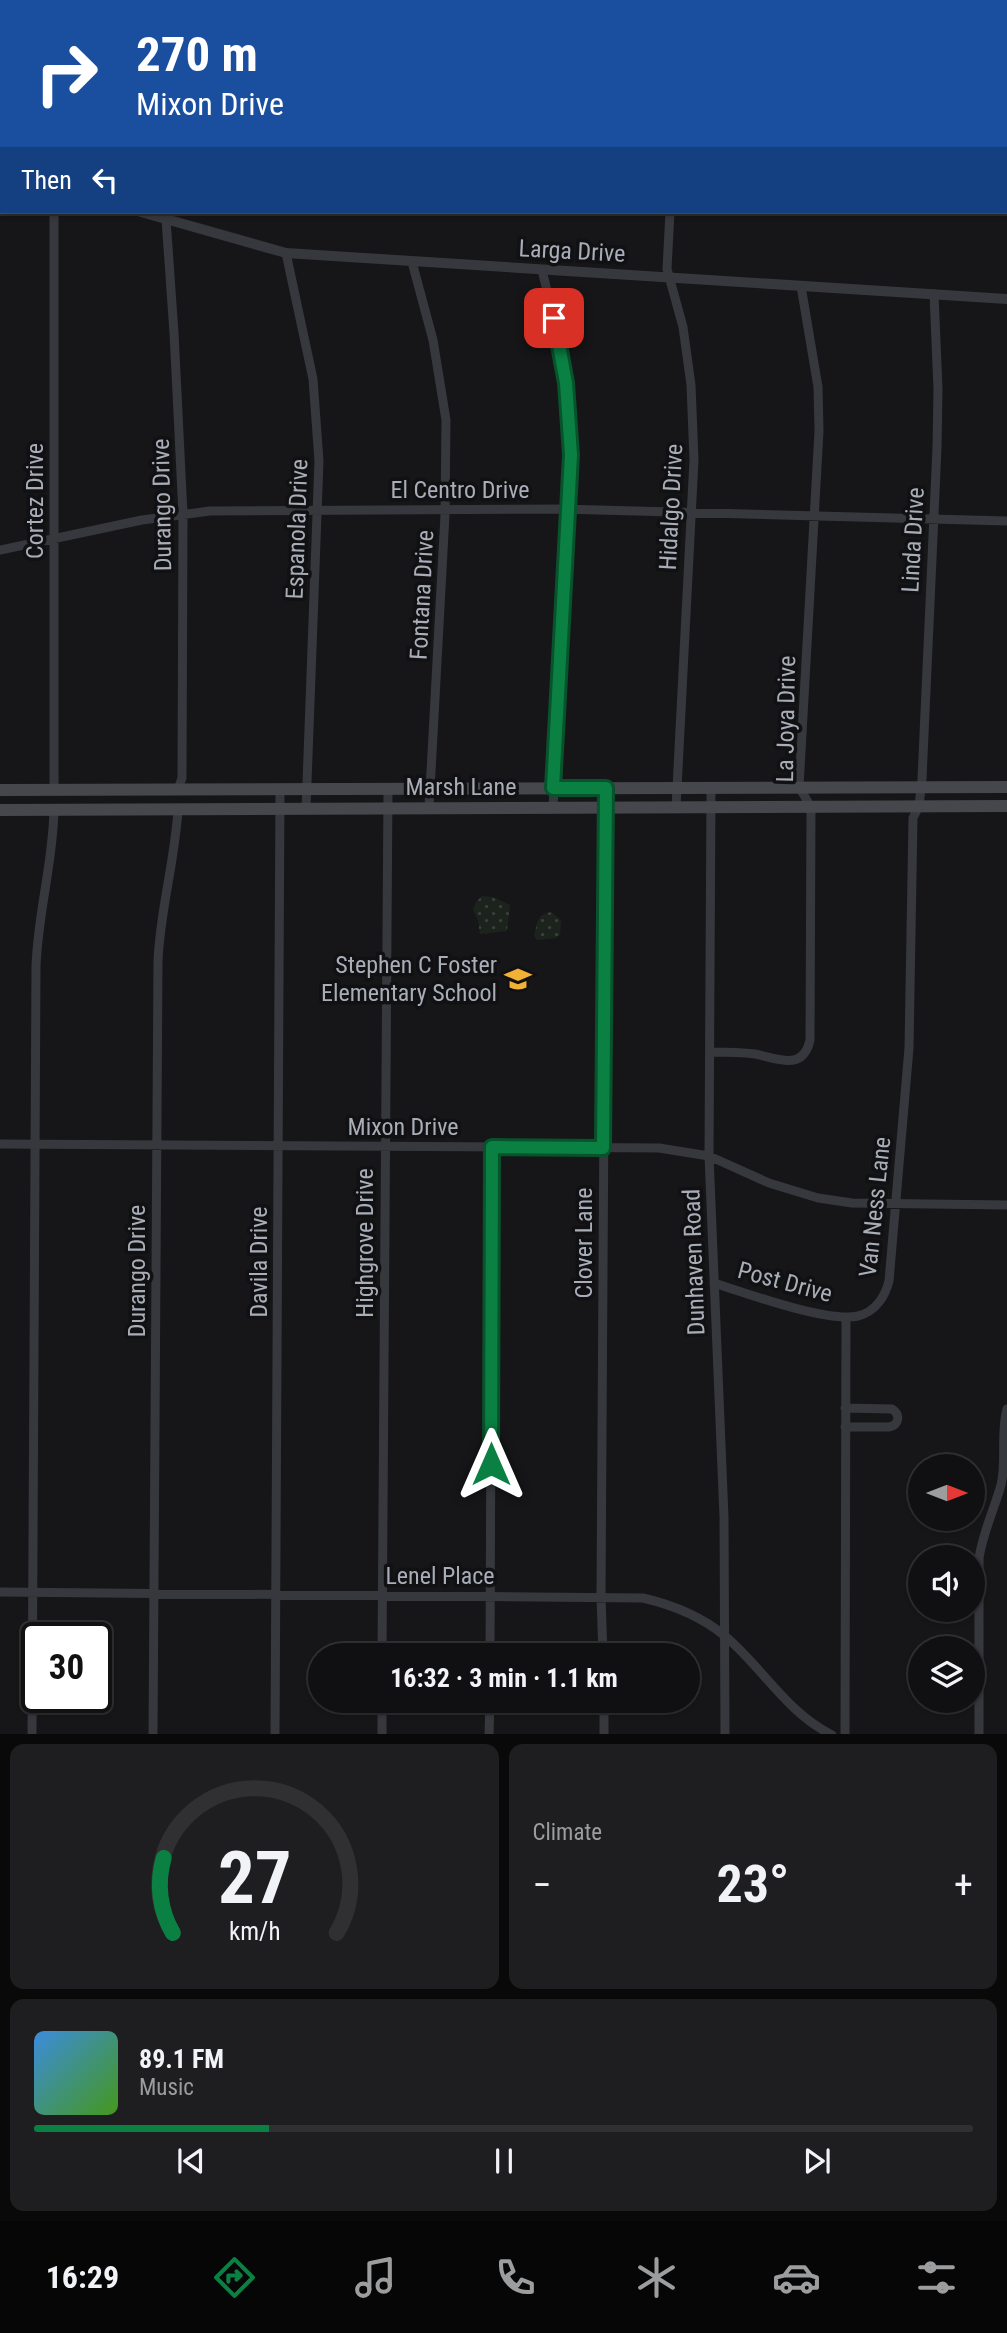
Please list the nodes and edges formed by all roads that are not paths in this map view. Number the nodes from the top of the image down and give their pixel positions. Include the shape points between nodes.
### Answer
1 (54, 214) edge
2 (148, 214) edge
3 (670, 214) edge
4 (166, 219) junction
5 (286, 254) junction
6 (412, 262) junction
7 (542, 271) junction
8 (671, 278) junction
9 (801, 286) junction
10 (934, 295) junction
11 (1007, 299) edge
12 (446, 509) junction
13 (569, 509) junction
14 (318, 510) junction
15 (183, 513) junction
16 (691, 513) junction
17 (814, 515) junction
18 (933, 519) junction
19 (1007, 521) edge
20 (54, 538) junction
21 (0, 550) edge
22 (921, 787) junction
23 (1007, 787) edge
24 (553, 788) junction
25 (606, 788) junction
26 (675, 788) junction
27 (711, 788) junction
28 (799, 788) junction
29 (178, 789) junction
30 (280, 789) junction
31 (307, 789) junction
32 (388, 789) junction
33 (430, 789) junction
34 (0, 790) edge
35 (54, 790) junction
36 (919, 806) junction
37 (1007, 806) edge
38 (676, 807) junction
39 (711, 807) junction
40 (811, 807) junction
41 (387, 808) junction
42 (429, 808) junction
43 (553, 808) junction
44 (606, 808) junction
45 (178, 809) junction
46 (280, 809) junction
47 (306, 809) junction
48 (0, 810) edge
49 (54, 810) junction
50 (710, 1052) junction
51 (0, 1144) edge
52 (36, 1144) junction
53 (156, 1145) junction
54 (279, 1146) junction
55 (385, 1146) junction
56 (492, 1147) junction
57 (603, 1148) junction
58 (709, 1156) junction
59 (896, 1205) junction
60 (1007, 1205) edge
61 (714, 1283) junction
62 (846, 1317) junction
63 (845, 1408) junction
64 (1007, 1409) edge
65 (845, 1427) junction
66 (0, 1592) edge
67 (33, 1593) junction
68 (154, 1594) junction
69 (276, 1595) junction
70 (383, 1595) junction
71 (490, 1596) junction
72 (601, 1597) junction
73 (726, 1637) junction
74 (383, 1643) edge
75 (490, 1643) edge
76 (603, 1643) edge
77 (382, 1713) edge
78 (490, 1713) edge
79 (604, 1713) edge
80 (32, 1734) edge
81 (153, 1734) edge
82 (275, 1734) edge
83 (382, 1734) edge
84 (489, 1734) edge
85 (604, 1734) edge
86 (725, 1734) edge
87 (832, 1734) edge
88 (845, 1734) edge
89 (979, 1734) edge

1 - 20 street, Cortez Drive
2 - 4 street, Larga Drive
3 - 8 street, Hidalgo Drive via 667,269
4 - 5 street, Larga Drive
4 - 15 street, Durango Drive
5 - 6 street, Larga Drive
5 - 14 street, Espanola Drive via 313,379
6 - 7 street, Larga Drive
6 - 12 street, Fontana Drive via 441,381
7 - 8 street, Larga Drive
7 - 13 street via 566,383
8 - 9 street, Larga Drive
8 - 16 street, Hidalgo Drive via 691,385
9 - 10 street, Larga Drive
9 - 17 street, La Joya Drive via 818,387
10 - 11 street, Larga Drive
10 - 18 street, Linda Drive via 938,389
12 - 13 street, El Centro Drive
12 - 14 street, El Centro Drive
12 - 33 street, Fontana Drive
13 - 16 street, El Centro Drive
13 - 24 street
14 - 15 street, El Centro Drive
14 - 31 street, Espanola Drive
15 - 20 street, El Centro Drive
15 - 29 street, Durango Drive
16 - 17 street, El Centro Drive
16 - 26 street, Hidalgo Drive
17 - 18 street, El Centro Drive
17 - 28 street, La Joya Drive
18 - 19 street, El Centro Drive
18 - 22 street, Linda Drive
20 - 21 street, El Centro Drive
20 - 35 street, Cortez Drive
22 - 23 main road, Marsh Lane
22 - 28 main road, Marsh Lane
22 - 36 street, Van Ness Lane
24 - 25 main road, Marsh Lane
24 - 33 main road, Marsh Lane
24 - 43 street
25 - 26 main road, Marsh Lane
25 - 44 street, Clover Lane
26 - 27 main road, Marsh Lane
26 - 38 street, Hidalgo Drive
27 - 28 main road, Marsh Lane
27 - 39 street, Dunhaven Road
28 - 40 street, La Joya Drive
29 - 30 main road, Marsh Lane
29 - 35 main road, Marsh Lane
29 - 45 main road
30 - 31 main road, Marsh Lane
30 - 46 street, Davila Drive
31 - 32 main road, Marsh Lane
31 - 47 street, Espanola Drive
32 - 33 main road, Marsh Lane
32 - 41 street, Highgrove Drive
33 - 42 street, Fontana Drive
34 - 35 main road, Marsh Lane
35 - 49 main road
36 - 37 main road, Marsh Lane
36 - 40 main road, Marsh Lane
36 - 59 street, Van Ness Lane via 913,818 910,1022
38 - 39 main road, Marsh Lane
38 - 44 main road, Marsh Lane
39 - 40 main road, Marsh Lane
39 - 50 street, Dunhaven Road
40 - 50 street, La Joya Drive via 808,1048 797,1059 785,1061
41 - 42 main road, Marsh Lane
41 - 47 main road, Marsh Lane
41 - 55 street, Highgrove Drive
42 - 43 main road, Marsh Lane
43 - 44 main road, Marsh Lane
44 - 57 street, Clover Lane
45 - 46 main road, Marsh Lane
45 - 49 main road, Marsh Lane
45 - 53 street, Durango Drive via 158,939
46 - 47 main road, Marsh Lane
46 - 54 street, Davila Drive
48 - 49 main road, Marsh Lane
49 - 52 street via 50,868 37,940
50 - 58 street, Dunhaven Road
51 - 52 street, Mixon Drive
52 - 53 street, Mixon Drive
52 - 67 street
53 - 54 street, Mixon Drive
53 - 68 street, Durango Drive
54 - 55 street, Mixon Drive
54 - 69 street, Davila Drive
55 - 56 street, Mixon Drive
55 - 70 street, Highgrove Drive
56 - 57 street, Mixon Drive
56 - 71 street
57 - 58 street, Mixon Drive via 659,1148
57 - 72 street, Clover Lane
58 - 59 street, Mixon Drive via 792,1192
58 - 61 street, Dunhaven Road
59 - 60 street, Mixon Drive
59 - 62 street, Van Ness Lane via 886,1292 871,1311
61 - 62 street, Post Drive via 790,1307
61 - 73 street, Dunhaven Road
62 - 63 street
63 - 65 street
63 - 65 street via 892,1409 898,1420 889,1427
64 - 89 street via 1000,1485 979,1558
65 - 88 street
66 - 67 street, Lenel Place
67 - 68 street, Lenel Place
67 - 80 street
68 - 69 street, Lenel Place
68 - 81 street, Durango Drive
69 - 70 street, Lenel Place
69 - 82 street, Davila Drive
70 - 71 street, Lenel Place
70 - 74 street, Highgrove Drive
71 - 72 street, Lenel Place
71 - 75 street
72 - 73 street, Lenel Place via 643,1598 665,1604 693,1615
72 - 76 street, Clover Lane
73 - 86 street, Dunhaven Road
73 - 87 street, Lenel Place via 802,1716
77 - 83 street
78 - 84 street
79 - 85 street

